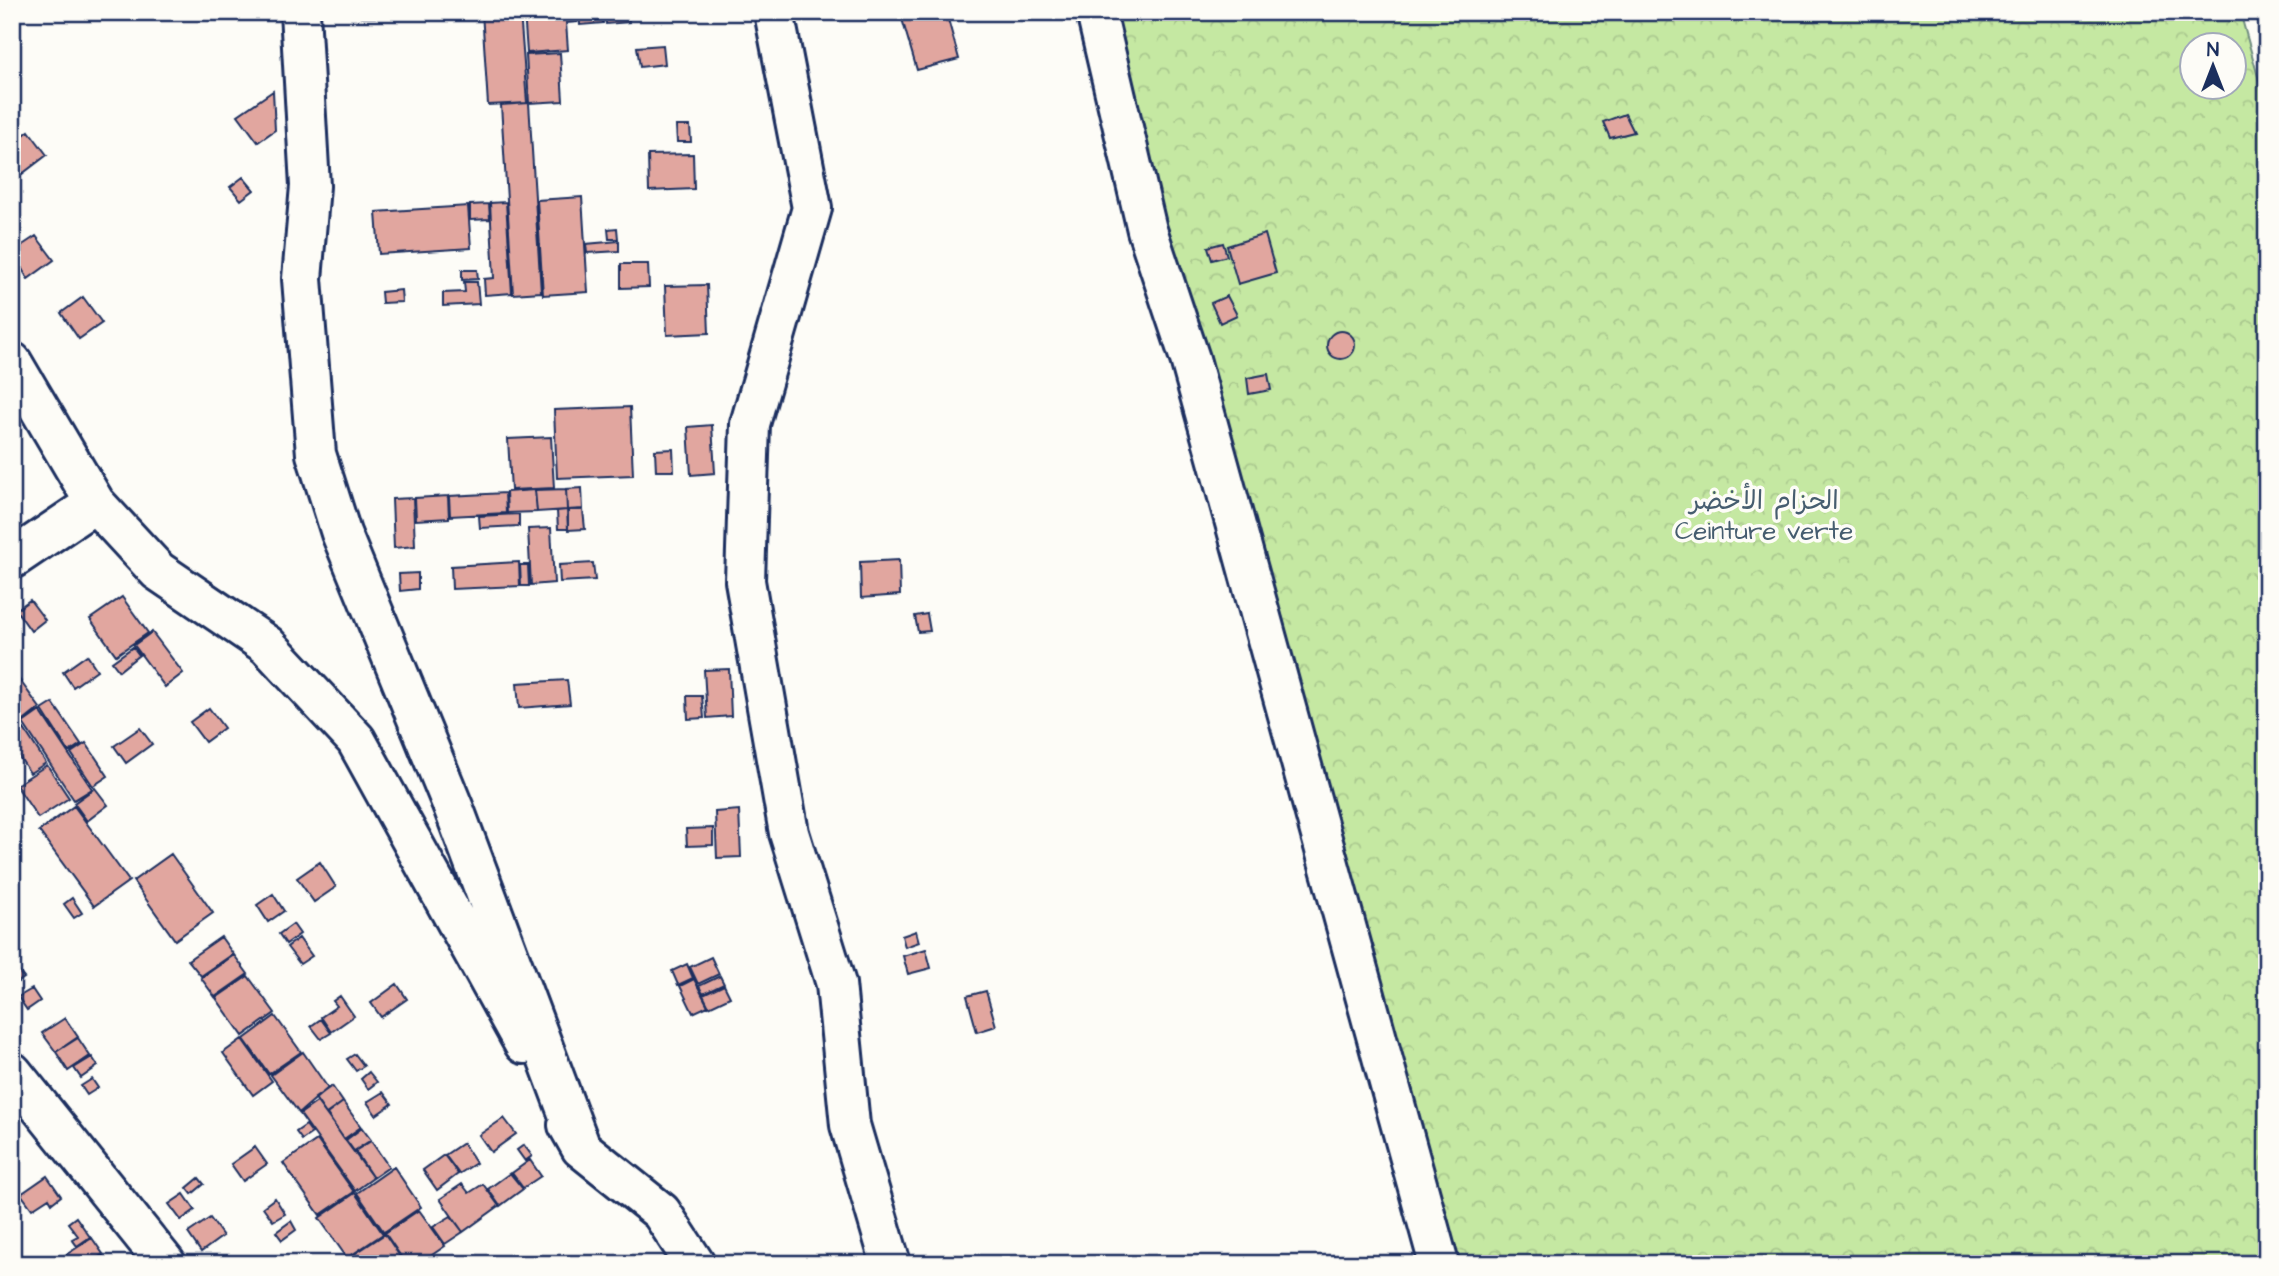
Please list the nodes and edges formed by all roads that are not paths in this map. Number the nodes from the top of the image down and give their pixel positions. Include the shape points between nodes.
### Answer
1 (300, 12) edge
2 (774, 12) edge
3 (1096, 12) edge
4 (12, 362) edge
5 (95, 503) junction
6 (12, 559) edge
7 (12, 1072) edge
8 (581, 1148) junction
9 (166, 1264) edge
10 (695, 1264) edge
11 (891, 1264) edge
12 (1439, 1264) edge

1 - 8 street via 310,186 302,279 316,454 341,533 454,809
2 - 11 street via 812,208 750,424 745,581 789,834 836,984 850,1125
3 - 12 street via 1147,230 1190,359
4 - 5 street
5 - 6 street
5 - 8 street via 158,571 267,645 356,740
7 - 9 street
8 - 10 street via 661,1212

